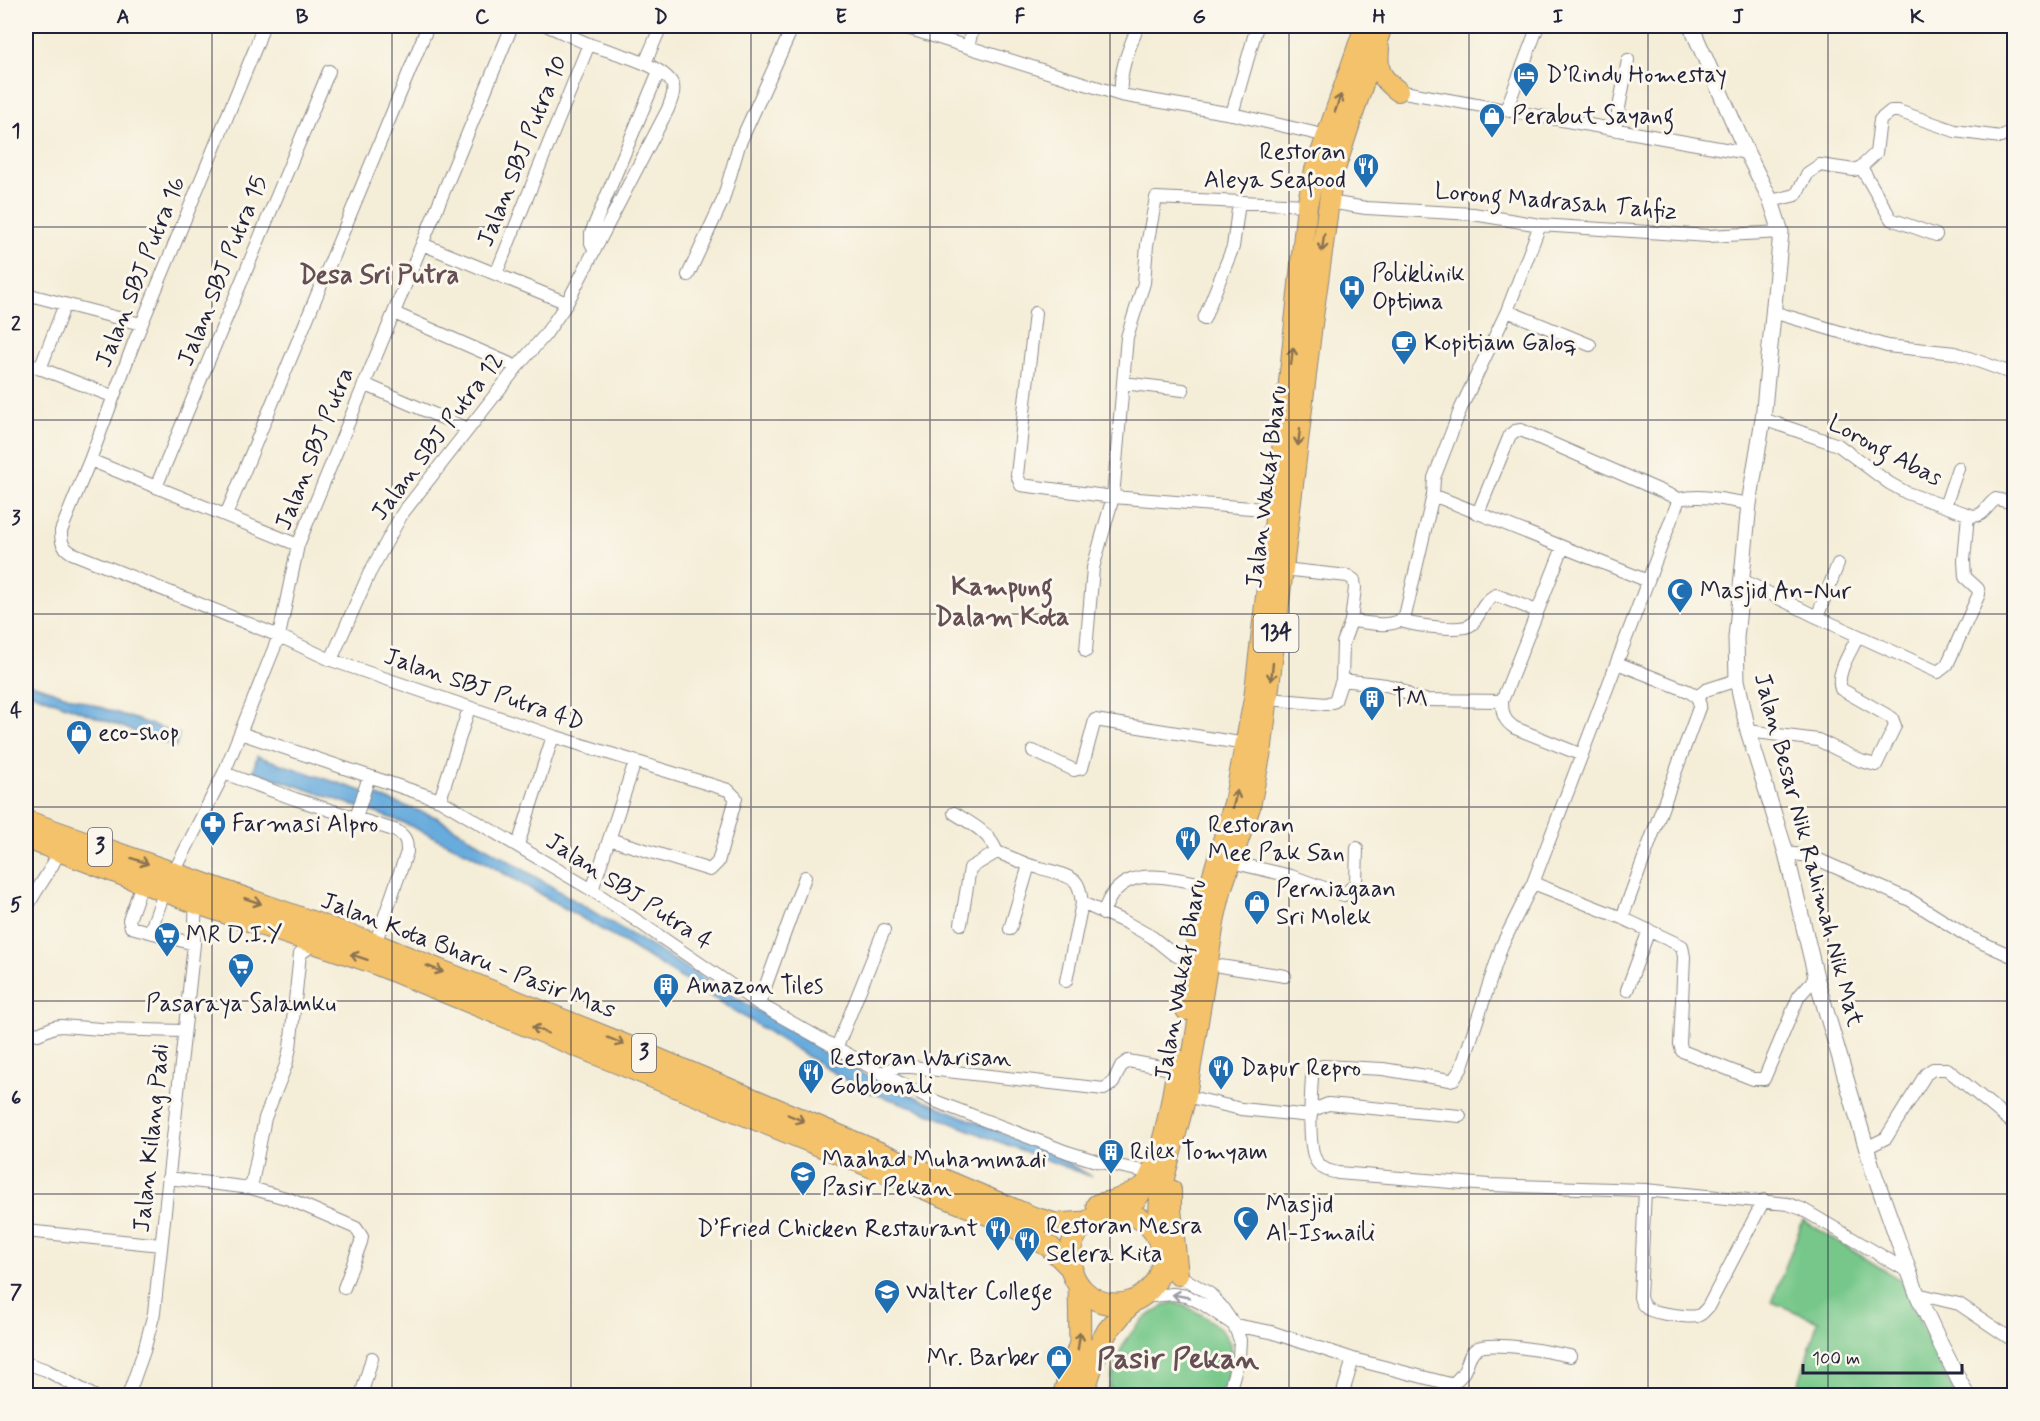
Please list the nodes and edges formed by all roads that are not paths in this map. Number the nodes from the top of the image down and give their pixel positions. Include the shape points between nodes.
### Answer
1 (263, 26) edge
2 (428, 26) edge
3 (512, 26) edge
4 (548, 26) edge
5 (661, 26) edge
6 (793, 26) edge
7 (901, 26) edge
8 (973, 26) edge
9 (1138, 26) edge
10 (1257, 26) edge
11 (1538, 26) edge
12 (1691, 26) edge
13 (1376, 27) edge
14 (588, 44) junction
15 (968, 47) junction
16 (1628, 60) dead end
17 (645, 63) junction
18 (329, 71) dead end
19 (659, 71) junction
20 (1398, 91) junction
21 (1121, 95) junction
22 (1506, 110) junction
23 (1232, 114) junction
24 (1352, 116) junction
25 (1615, 129) junction
26 (2014, 129) edge
27 (1327, 136) junction
28 (1747, 153) junction
29 (1862, 167) junction
30 (1772, 201) junction
31 (1239, 202) junction
32 (1329, 202) junction
33 (1307, 205) junction
34 (1540, 225) junction
35 (1781, 232) junction
36 (1936, 235) dead end
37 (422, 244) junction
38 (595, 250) junction
39 (496, 274) junction
40 (688, 274) dead end
41 (26, 294) edge
42 (567, 303) junction
43 (65, 304) junction
44 (1507, 310) junction
45 (1773, 312) junction
46 (394, 313) junction
47 (1035, 313) dead end
48 (1204, 319) dead end
49 (141, 324) junction
50 (1590, 345) dead end
51 (26, 363) edge
52 (517, 367) junction
53 (40, 369) junction
54 (2014, 374) edge
55 (1123, 383) junction
56 (364, 384) junction
57 (1184, 390) dead end
58 (112, 396) junction
59 (1762, 419) junction
60 (468, 429) junction
61 (90, 460) junction
62 (1958, 468) dead end
63 (156, 487) junction
64 (1433, 495) junction
65 (1113, 497) junction
66 (1679, 499) junction
67 (2014, 503) edge
68 (1749, 504) junction
69 (1945, 506) junction
70 (1276, 510) junction
71 (1478, 513) junction
72 (1968, 514) junction
73 (226, 515) junction
74 (61, 536) joint
75 (298, 545) junction
76 (1563, 547) junction
77 (1838, 564) dead end
78 (1284, 569) junction
79 (1742, 580) junction
80 (1648, 581) junction
81 (1538, 611) junction
82 (1817, 617) junction
83 (1351, 621) junction
84 (1401, 621) junction
85 (279, 636) junction
86 (1858, 636) junction
87 (1086, 651) dead end
88 (331, 660) junction
89 (1617, 663) junction
90 (1342, 680) junction
91 (1737, 680) junction
92 (1697, 697) junction
93 (1269, 699) junction
94 (1502, 701) junction
95 (469, 708) junction
96 (1748, 731) junction
97 (240, 733) junction
98 (553, 736) junction
99 (1246, 744) junction
100 (1033, 752) dead end
101 (1582, 755) junction
102 (635, 762) junction
103 (224, 773) junction
104 (369, 779) junction
105 (440, 800) junction
106 (954, 813) dead end
107 (357, 816) junction
108 (26, 821) edge
109 (26, 838) edge
110 (609, 839) junction
111 (518, 845) junction
112 (1358, 848) dead end
113 (59, 850) junction
114 (997, 852) junction
115 (1786, 853) junction
116 (1231, 862) junction
117 (1029, 865) junction
118 (804, 877) dead end
119 (143, 881) junction
120 (197, 881) junction
121 (169, 882) junction
122 (1533, 884) junction
123 (1209, 885) junction
124 (592, 890) junction
125 (196, 903) junction
126 (1082, 903) junction
127 (26, 910) edge
128 (1103, 914) junction
129 (1622, 918) junction
130 (961, 924) dead end
131 (1010, 929) dead end
132 (884, 930) dead end
133 (1649, 930) junction
134 (150, 932) junction
135 (194, 944) junction
136 (375, 945) junction
137 (308, 949) junction
138 (2014, 957) edge
139 (1201, 964) junction
140 (1285, 976) dead end
141 (1816, 977) junction
142 (1066, 981) dead end
143 (1627, 990) dead end
144 (759, 1004) junction
145 (26, 1031) edge
146 (184, 1031) junction
147 (837, 1047) junction
148 (1177, 1070) junction
149 (881, 1073) junction
150 (1186, 1096) junction
151 (1311, 1114) junction
152 (1460, 1116) dead end
153 (1180, 1119) junction
154 (2014, 1124) edge
155 (1866, 1148) junction
156 (168, 1178) junction
157 (1147, 1180) junction
158 (251, 1188) junction
159 (1645, 1190) junction
160 (1764, 1200) junction
161 (1016, 1210) junction
162 (1118, 1212) junction
163 (1087, 1222) junction
164 (26, 1231) edge
165 (161, 1245) junction
166 (1160, 1245) junction
167 (1909, 1272) junction
168 (1178, 1275) junction
169 (1076, 1277) junction
170 (344, 1288) dead end
171 (1917, 1294) junction
172 (1137, 1299) junction
173 (1234, 1325) junction
174 (2014, 1341) edge
175 (1570, 1356) dead end
176 (372, 1358) dead end
177 (1353, 1359) junction
178 (26, 1363) edge
179 (1449, 1390) edge
180 (94, 1395) edge
181 (128, 1395) edge
182 (360, 1395) edge
183 (1064, 1395) edge
184 (1082, 1395) edge
185 (1228, 1395) edge
186 (1342, 1395) edge
187 (1967, 1395) edge

1 - 49 street, Jalan SBJ Putra 16
2 - 73 street
3 - 37 street, Jalan SBJ Putra
4 - 14 street
5 - 17 street
6 - 40 street via 739,145 723,200
7 - 15 street
8 - 15 street
9 - 21 street via 1123,66
10 - 23 street
11 - 22 street
12 - 28 street, Jalan Besar Nik Rahimah Nik Mat
13 - 20 main road via 1380,72 1384,81
13 - 24 main road, Jalan Wakaf Bharu / 134
27 -> 13 main road, Jalan Wakaf Bharu / 134
14 - 17 street
14 - 39 street, Jalan SBJ Putra 10
15 - 21 street
16 - 25 street
17 - 19 street
18 - 63 street, Jalan SBJ Putra 15
19 - 38 street, Jalan SBJ Putra 12 via 591,232
19 - 38 street, Jalan SBJ Putra 12 via 673,85 668,109
20 - 22 street
20 - 24 main road via 1372,98
21 - 23 street
22 - 25 street
23 - 27 street
24 - 32 main road, Jalan Wakaf Bharu / 134 via 1333,175
25 - 28 street
26 - 29 street via 2001,137 1955,131 1890,111 1880,120 1876,153
27 - 33 main road, Jalan Wakaf Bharu / 134
28 - 30 street, Jalan Besar Nik Rahimah Nik Mat
29 - 30 street via 1854,170 1820,165 1808,173 1796,195
29 - 36 street via 1891,219
30 - 35 street, Jalan Besar Nik Rahimah Nik Mat
31 - 33 street
31 - 48 street via 1233,247
31 - 55 street via 1156,198 1144,283 1127,337
32 - 34 street, Lorong Madrasah Tahfiz via 1473,214
32 -> 78 main road, Jalan Wakaf Bharu / 134
70 -> 33 main road, Jalan Wakaf Bharu / 134
34 - 35 street, Lorong Madrasah Tahfiz via 1709,236
34 - 44 street
35 - 45 street, Jalan Besar Nik Rahimah Nik Mat
37 - 39 street
37 - 46 street, Jalan SBJ Putra
38 - 42 street, Jalan SBJ Putra 12
39 - 42 street
41 - 43 street
42 - 52 street, Jalan SBJ Putra 12
43 - 49 street
43 - 53 street
44 - 50 street
44 - 64 street via 1461,408 1434,478
45 - 54 street via 1887,346 1954,353
45 - 59 street, Jalan Besar Nik Rahimah Nik Mat
46 - 52 street
46 - 56 street, Jalan SBJ Putra
47 - 65 street via 1018,481 1021,485
49 - 58 street, Jalan SBJ Putra 16
51 - 53 street
52 - 60 street, Jalan SBJ Putra 12
53 - 58 street
55 - 57 street
55 - 65 street
56 - 60 street
56 - 75 street, Jalan SBJ Putra
58 - 61 street, Jalan SBJ Putra 16
59 - 68 street, Jalan Besar Nik Rahimah Nik Mat
59 - 69 street, Lorong Abas via 1838,445 1889,483
60 - 88 street, Jalan SBJ Putra 12 via 387,539
61 - 63 street
61 - 74 street, Jalan SBJ Putra 16
62 - 69 street
63 - 73 street
64 - 71 street
64 - 84 street via 1407,611
65 - 70 street
65 - 87 street via 1093,568
66 - 68 street via 1705,497
66 - 71 street via 1521,430 1510,435
66 - 80 street
67 - 72 street via 1996,499 1981,515
68 - 79 street, Jalan Besar Nik Rahimah Nik Mat
69 - 72 street, Lorong Abas
70 - 99 main road, Jalan Wakaf Bharu / 134
71 - 76 street
72 - 86 street via 1965,577 1979,594 1943,670 1932,671
73 - 75 street
74 - 85 street, Jalan SBJ Putra 4D via 65,549 72,553
75 - 85 street, Jalan SBJ Putra
76 - 80 street
76 - 81 street
77 - 82 street
78 - 83 street via 1351,577 1355,588
78 -> 93 main road, Jalan Wakaf Bharu / 134
79 - 82 street
79 - 91 street, Jalan Besar Nik Rahimah Nik Mat via 1736,638
80 - 89 street
81 - 84 street via 1496,595 1488,598 1471,625 1462,629
81 - 94 street
82 - 86 street
83 - 84 street
83 - 90 street via 1343,643
85 - 88 street, Jalan SBJ Putra 4D
85 - 97 street, Jalan SBJ Putra
86 - 96 street via 1839,685 1894,721 1876,765 1818,740
88 - 95 street, Jalan SBJ Putra 4D
89 - 92 street
89 - 101 street
90 - 93 street via 1338,696 1331,703
90 - 94 street via 1386,685 1426,699
91 - 92 street
91 - 96 street, Jalan Besar Nik Rahimah Nik Mat
92 - 129 street via 1697,715
93 - 116 main road, Jalan Wakaf Bharu / 134 via 1250,807
94 - 101 street via 1502,712 1515,728
95 - 98 street, Jalan SBJ Putra 4D
95 - 105 street
96 - 115 street, Jalan Besar Nik Rahimah Nik Mat
97 - 103 street, Jalan SBJ Putra
97 - 104 street, Jalan SBJ Putra 4
98 - 102 street, Jalan SBJ Putra 4D
98 - 111 street
99 - 100 street via 1095,720 1082,768 1074,770
123 -> 99 main road, Jalan Wakaf Bharu / 134 via 1234,803
101 - 122 street
102 - 110 street
102 - 110 street, Jalan SBJ Putra 4D via 733,792 736,803 718,862 715,867 704,869
103 - 107 street
103 - 121 street, Jalan SBJ Putra
104 - 105 street, Jalan SBJ Putra 4
104 - 107 street
105 - 111 street, Jalan SBJ Putra 4
106 - 114 street via 983,831
107 - 136 street via 397,831 407,842
108 -> 121 highway, Jalan Kota Bharu - Pasir Mas / 3
109 - 113 highway, Jalan Kota Bharu - Pasir Mas / 3
110 - 124 street
111 - 124 street, Jalan SBJ Putra 4
112 - 116 street via 1356,883 1344,895 1291,876
113 - 119 highway, Jalan Kota Bharu - Pasir Mas / 3
113 - 127 street
114 - 117 street
114 - 130 street via 970,868
115 - 138 street via 1810,856 1910,900 1967,936
115 - 141 street, Jalan Besar Nik Rahimah Nik Mat
116 - 139 main road, Jalan Wakaf Bharu / 134
117 - 126 street via 1075,881
117 - 131 street
118 - 144 street
119 - 121 highway, Jalan Kota Bharu - Pasir Mas / 3
119 - 134 street via 129,920 130,927
120 - 121 highway, Jalan Kota Bharu - Pasir Mas / 3
120 - 125 street, Jalan Kilang Padi
120 -> 136 highway, Jalan Kota Bharu - Pasir Mas / 3
121 - 125 highway, Jalan Kota Bharu - Pasir Mas / 3
121 - 134 street, Jalan SBJ Putra
122 - 129 street
122 - 151 street via 1502,945 1457,1077 1450,1080 1383,1069 1318,1067 1312,1077
123 - 128 street via 1139,876 1115,889
123 - 139 main road, Jalan Wakaf Bharu / 134 via 1201,915
124 - 144 street, Jalan SBJ Putra 4
125 - 135 street, Jalan Kilang Padi
125 - 137 highway, Jalan Kota Bharu - Pasir Mas / 3
126 - 128 street
126 - 142 street
128 - 139 street via 1144,933 1173,954
129 - 133 street
132 - 147 street
133 - 141 street via 1677,942 1684,950 1682,1051 1754,1079 1764,1079 1799,996
133 - 143 street
134 - 135 street
135 - 146 street, Jalan Kilang Padi
136 -> 161 highway, Jalan Kota Bharu - Pasir Mas / 3 via 608,1038
137 - 158 street via 286,1065 265,1119
169 -> 137 highway, Jalan Kota Bharu - Pasir Mas / 3 via 1050,1247 989,1215 369,960
139 - 140 street
139 - 148 main road, Jalan Wakaf Bharu / 134
139 - 150 main road, Jalan Wakaf Bharu / 134
141 - 155 street, Jalan Besar Nik Rahimah Nik Mat
144 - 147 street, Jalan SBJ Putra 4
145 - 146 street via 38,1034 61,1026
146 - 156 street, Jalan Kilang Padi
147 - 149 street, Jalan SBJ Putra 4
148 - 149 street via 1128,1061 1104,1089 912,1067
148 - 157 main road, Jalan Wakaf Bharu / 134 via 1161,1144
149 - 157 street, Jalan SBJ Putra 4 via 935,1101
150 - 151 street via 1241,1109
150 - 153 main road, Jalan Wakaf Bharu / 134
151 - 152 street via 1328,1104
151 - 159 street via 1315,1161 1324,1170 1483,1185
153 - 166 main road, Jalan Wakaf Bharu / 134 via 1160,1193
153 - 168 main road via 1171,1194
154 - 155 street via 1947,1069 1936,1069 1926,1074 1886,1138
155 - 167 street, Jalan Besar Nik Rahimah Nik Mat
156 - 158 street
156 - 165 street, Jalan Kilang Padi
157 - 161 highway via 1117,1200 1073,1211
157 - 162 main road, Jalan Wakaf Bharu / 134 via 1131,1204
158 - 170 street via 314,1209 360,1232 361,1242
159 - 160 street
159 - 160 street via 1642,1304 1689,1317 1708,1307
160 - 167 street via 1802,1209
161 - 163 highway, Jalan Kota Bharu - Pasir Mas / 3 via 1046,1222
162 - 163 highway via 1107,1212
162 - 166 highway via 1141,1219 1151,1227
163 - 169 highway via 1073,1244 1071,1257
164 - 165 street
165 - 181 street, Jalan Kilang Padi via 153,1315
166 - 168 street
166 - 172 highway via 1160,1273
167 - 171 street, Jalan Besar Nik Rahimah Nik Mat
168 - 173 street via 1210,1294
169 - 172 highway via 1086,1292 1103,1302
183 -> 169 highway via 1080,1343
171 - 174 street via 1959,1304
171 - 187 street, Jalan Besar Nik Rahimah Nik Mat
173 -> 172 street via 1187,1296
172 - 184 highway via 1108,1330
173 - 177 street via 1271,1332
173 - 185 street via 1240,1340 1239,1357
175 - 179 street via 1483,1346 1475,1349 1461,1377
176 - 182 street
177 - 179 street
177 - 186 street
178 - 180 street

